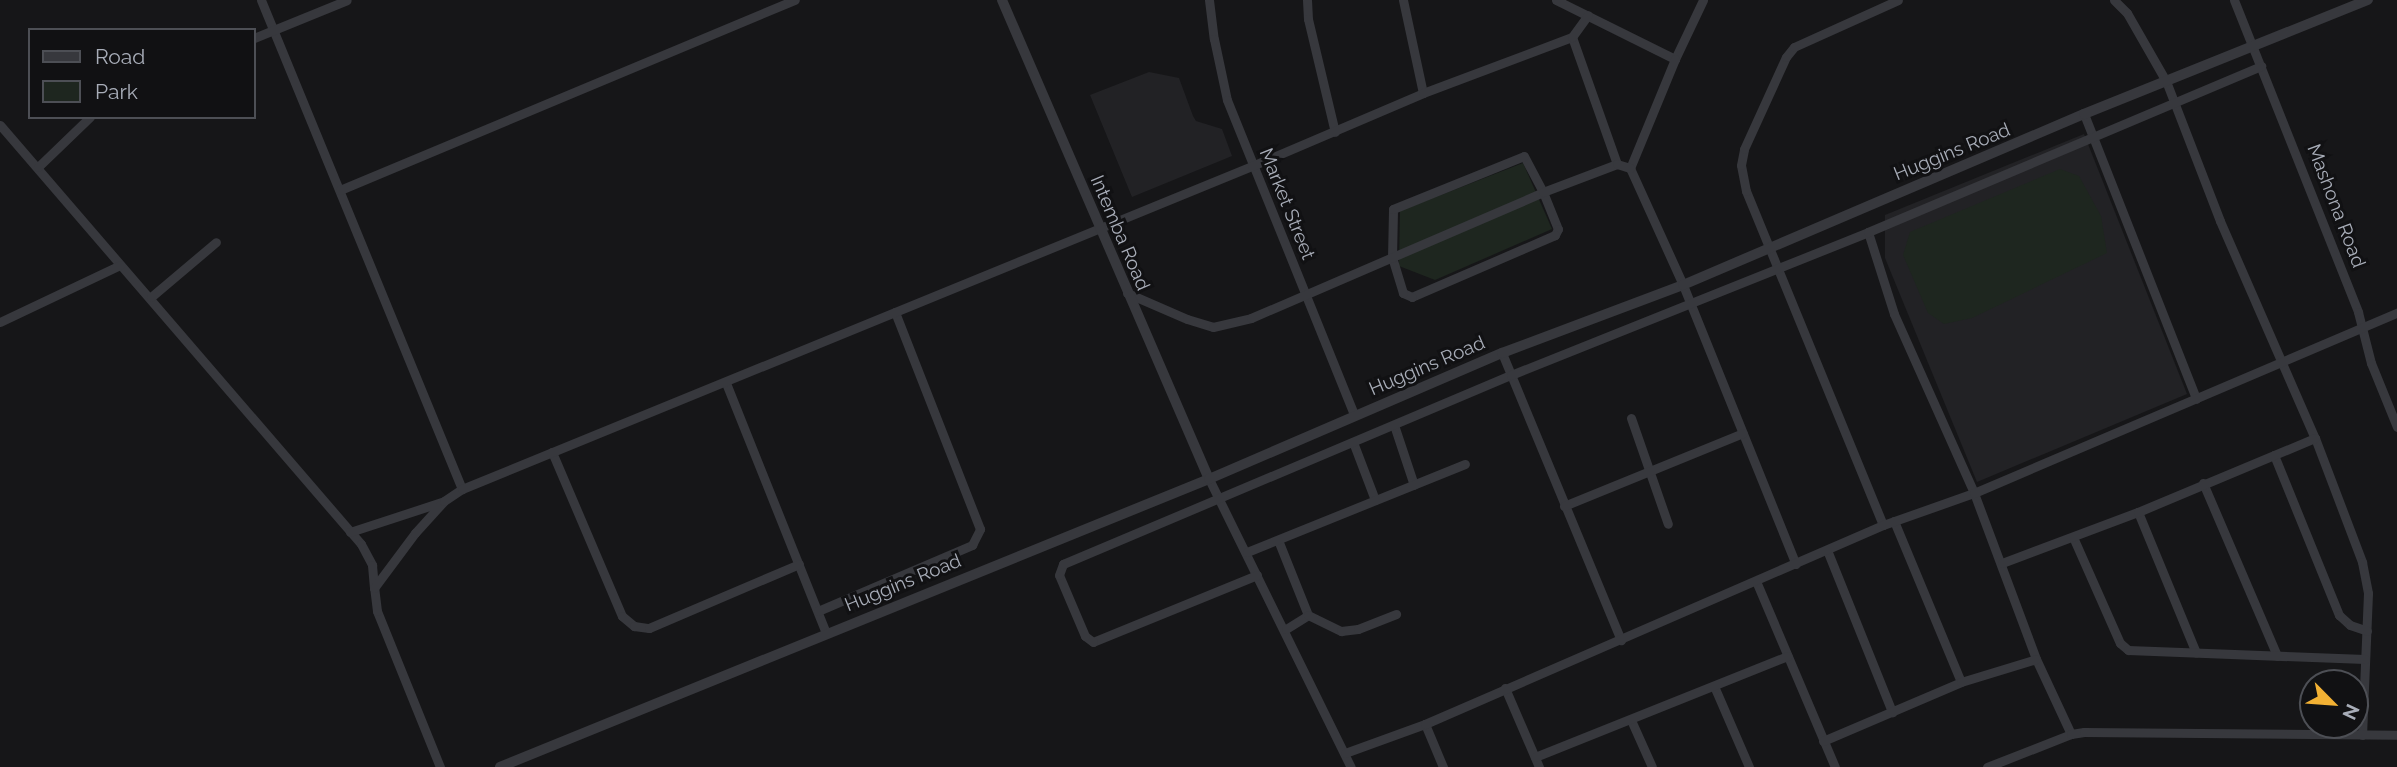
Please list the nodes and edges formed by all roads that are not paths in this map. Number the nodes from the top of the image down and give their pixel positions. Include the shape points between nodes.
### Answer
1 (261, 0) edge
2 (347, 0) edge
3 (795, 0) edge
4 (1002, 0) edge
5 (1209, 0) edge
6 (1307, 0) edge
7 (1403, 0) edge
8 (1556, 0) edge
9 (1703, 0) edge
10 (1898, 0) edge
11 (2114, 0) edge
12 (2234, 0) edge
13 (2368, 0) edge
14 (1588, 15) junction
15 (274, 31) junction
16 (256, 37) edge
17 (1572, 37) junction
18 (2253, 47) junction
19 (1675, 59) junction
20 (2261, 65) junction
21 (2166, 81) junction
22 (1423, 93) junction
23 (2174, 102) junction
24 (2084, 114) junction
25 (87, 119) edge
26 (0, 125) edge
27 (1335, 132) junction
28 (2094, 137) junction
29 (1617, 164) junction
30 (1252, 166) junction
31 (38, 167) junction
32 (1630, 168) junction
33 (340, 190) junction
34 (1543, 192) junction
35 (1099, 228) junction
36 (1868, 232) junction
37 (216, 242) dead end
38 (1769, 247) junction
39 (1392, 258) junction
40 (120, 264) junction
41 (1777, 267) junction
42 (1683, 285) junction
43 (1128, 293) junction
44 (1304, 295) junction
45 (151, 297) junction
46 (1690, 304) junction
47 (895, 312) junction
48 (2397, 313) edge
49 (0, 322) edge
50 (2363, 328) junction
51 (1502, 353) junction
52 (2281, 363) junction
53 (1511, 375) junction
54 (726, 383) junction
55 (2196, 399) junction
56 (1354, 415) junction
57 (1632, 418) dead end
58 (1394, 425) junction
59 (2397, 427) edge
60 (1743, 433) junction
61 (2315, 438) junction
62 (1353, 442) junction
63 (552, 452) junction
64 (2274, 454) junction
65 (1465, 464) dead end
66 (1651, 471) junction
67 (1209, 479) junction
68 (2203, 483) junction
69 (1414, 485) junction
70 (462, 489) junction
71 (1974, 493) junction
72 (1219, 500) junction
73 (1375, 500) junction
74 (444, 501) junction
75 (1564, 506) junction
76 (2138, 512) junction
77 (1894, 521) junction
78 (1668, 524) dead end
79 (1882, 525) junction
80 (350, 532) junction
81 (2073, 537) junction
82 (1278, 540) junction
83 (1827, 550) junction
84 (1247, 552) junction
85 (799, 564) junction
86 (1796, 564) junction
87 (2002, 564) junction
88 (1257, 575) junction
89 (1756, 581) junction
90 (374, 587) junction
91 (818, 611) junction
92 (1396, 614) dead end
93 (1308, 615) junction
94 (1286, 629) junction
95 (2367, 631) junction
96 (826, 633) junction
97 (1621, 640) junction
98 (2196, 653) junction
99 (1788, 656) junction
100 (2277, 656) junction
101 (2036, 659) junction
102 (2365, 659) junction
103 (2365, 669) edge
104 (1961, 682) junction
105 (1714, 687) junction
106 (1505, 688) junction
107 (1892, 712) junction
108 (1631, 720) junction
109 (1425, 723) junction
110 (2071, 734) junction
111 (2299, 735) edge
112 (2369, 735) edge
113 (2397, 735) edge
114 (1823, 741) junction
115 (1345, 753) junction
116 (1535, 757) junction
117 (440, 767) edge
118 (500, 767) edge
119 (1351, 767) edge
120 (1443, 767) edge
121 (1539, 767) edge
122 (1652, 767) edge
123 (1748, 767) edge
124 (1835, 767) edge
125 (1987, 767) edge

1 - 15 street
2 - 15 street
3 - 33 street
4 - 35 street, Intemba Road
5 - 30 street, Market Street via 1227,100
6 - 27 street
7 - 22 street
8 - 14 street
9 - 19 street
10 - 38 street via 1803,41 1786,57 1741,165 1746,191
11 - 21 street via 2127,13
12 - 18 street, Mashona Road
13 - 18 street, Huggins Road
14 - 17 street
14 - 19 street
15 - 16 street
15 - 33 street
17 - 22 street
17 - 29 street
18 - 20 street, Mashona Road
18 - 21 street, Huggins Road
19 - 32 street
20 - 23 street
20 - 50 street, Mashona Road
21 - 23 street
21 - 24 street, Huggins Road
22 - 27 street
23 - 28 street
23 - 52 street
24 - 28 street
24 - 38 street, Huggins Road
25 - 31 street
26 - 31 street
27 - 30 street
28 - 36 street
28 - 55 street
29 - 32 street
29 - 34 street
30 - 35 street
30 - 44 street, Market Street
31 - 40 street
32 - 42 street
33 - 70 street
34 - 39 street
34 - 39 street via 1524,156 1398,206 1391,221
34 - 39 street via 1558,229 1555,235 1412,297 1400,289
35 - 43 street, Intemba Road
35 - 47 street
36 - 41 street
36 - 71 street via 1894,314
37 - 45 street
38 - 41 street
38 - 42 street, Huggins Road
39 - 44 street
40 - 45 street
40 - 49 street
41 - 46 street
41 - 79 street
42 - 46 street
42 - 51 street, Huggins Road
43 - 44 street via 1186,320 1213,327 1251,318
43 - 67 street, Intemba Road
44 - 56 street, Market Street
45 - 80 street
46 - 53 street
46 - 60 street
47 - 54 street
47 - 91 street via 980,529 972,545
48 - 50 street
50 - 52 street
50 - 59 street, Mashona Road via 2371,363
51 - 53 street
51 - 56 street, Huggins Road
52 - 55 street
52 - 61 street
53 - 58 street
53 - 75 street
54 - 63 street
54 - 85 street
55 - 71 street
56 - 67 street, Huggins Road
57 - 66 street
58 - 62 street
58 - 69 street
60 - 66 street
60 - 86 street
61 - 64 street
61 - 95 street via 2366,575
62 - 72 street
62 - 73 street
63 - 70 street
63 - 85 street via 622,616 634,626 649,628
64 - 68 street
64 - 95 street via 2339,615
65 - 69 street
66 - 75 street
66 - 78 street
67 - 72 street
67 - 96 street, Huggins Road
68 - 76 street
68 - 100 street
69 - 73 street
70 - 74 street
71 - 77 street
71 - 87 street
72 - 84 street
72 - 88 street via 1061,566 1059,575 1085,636 1093,642
73 - 82 street
74 - 80 street
74 - 90 street
75 - 97 street
76 - 81 street
76 - 98 street
77 - 79 street
77 - 104 street
79 - 83 street
80 - 90 street via 372,565
81 - 87 street
81 - 98 street via 2123,648
82 - 84 street
82 - 93 street
83 - 86 street
83 - 107 street
84 - 88 street
85 - 91 street
86 - 89 street
87 - 101 street
88 - 94 street
89 - 97 street
89 - 99 street
90 - 117 street via 377,611
91 - 96 street
92 - 93 street via 1341,631
93 - 94 street
94 - 115 street
95 - 102 street
96 - 118 street, Huggins Road
97 - 106 street
98 - 100 street
99 - 105 street
99 - 114 street
100 - 102 street
101 - 104 street
101 - 110 street
102 - 103 street
104 - 107 street
105 - 108 street
105 - 123 street
106 - 109 street
106 - 116 street
107 - 114 street
108 - 116 street
108 - 122 street
109 - 115 street
109 - 120 street
110 - 111 street
110 - 125 street
112 - 113 street
114 - 124 street
115 - 119 street
116 - 121 street

